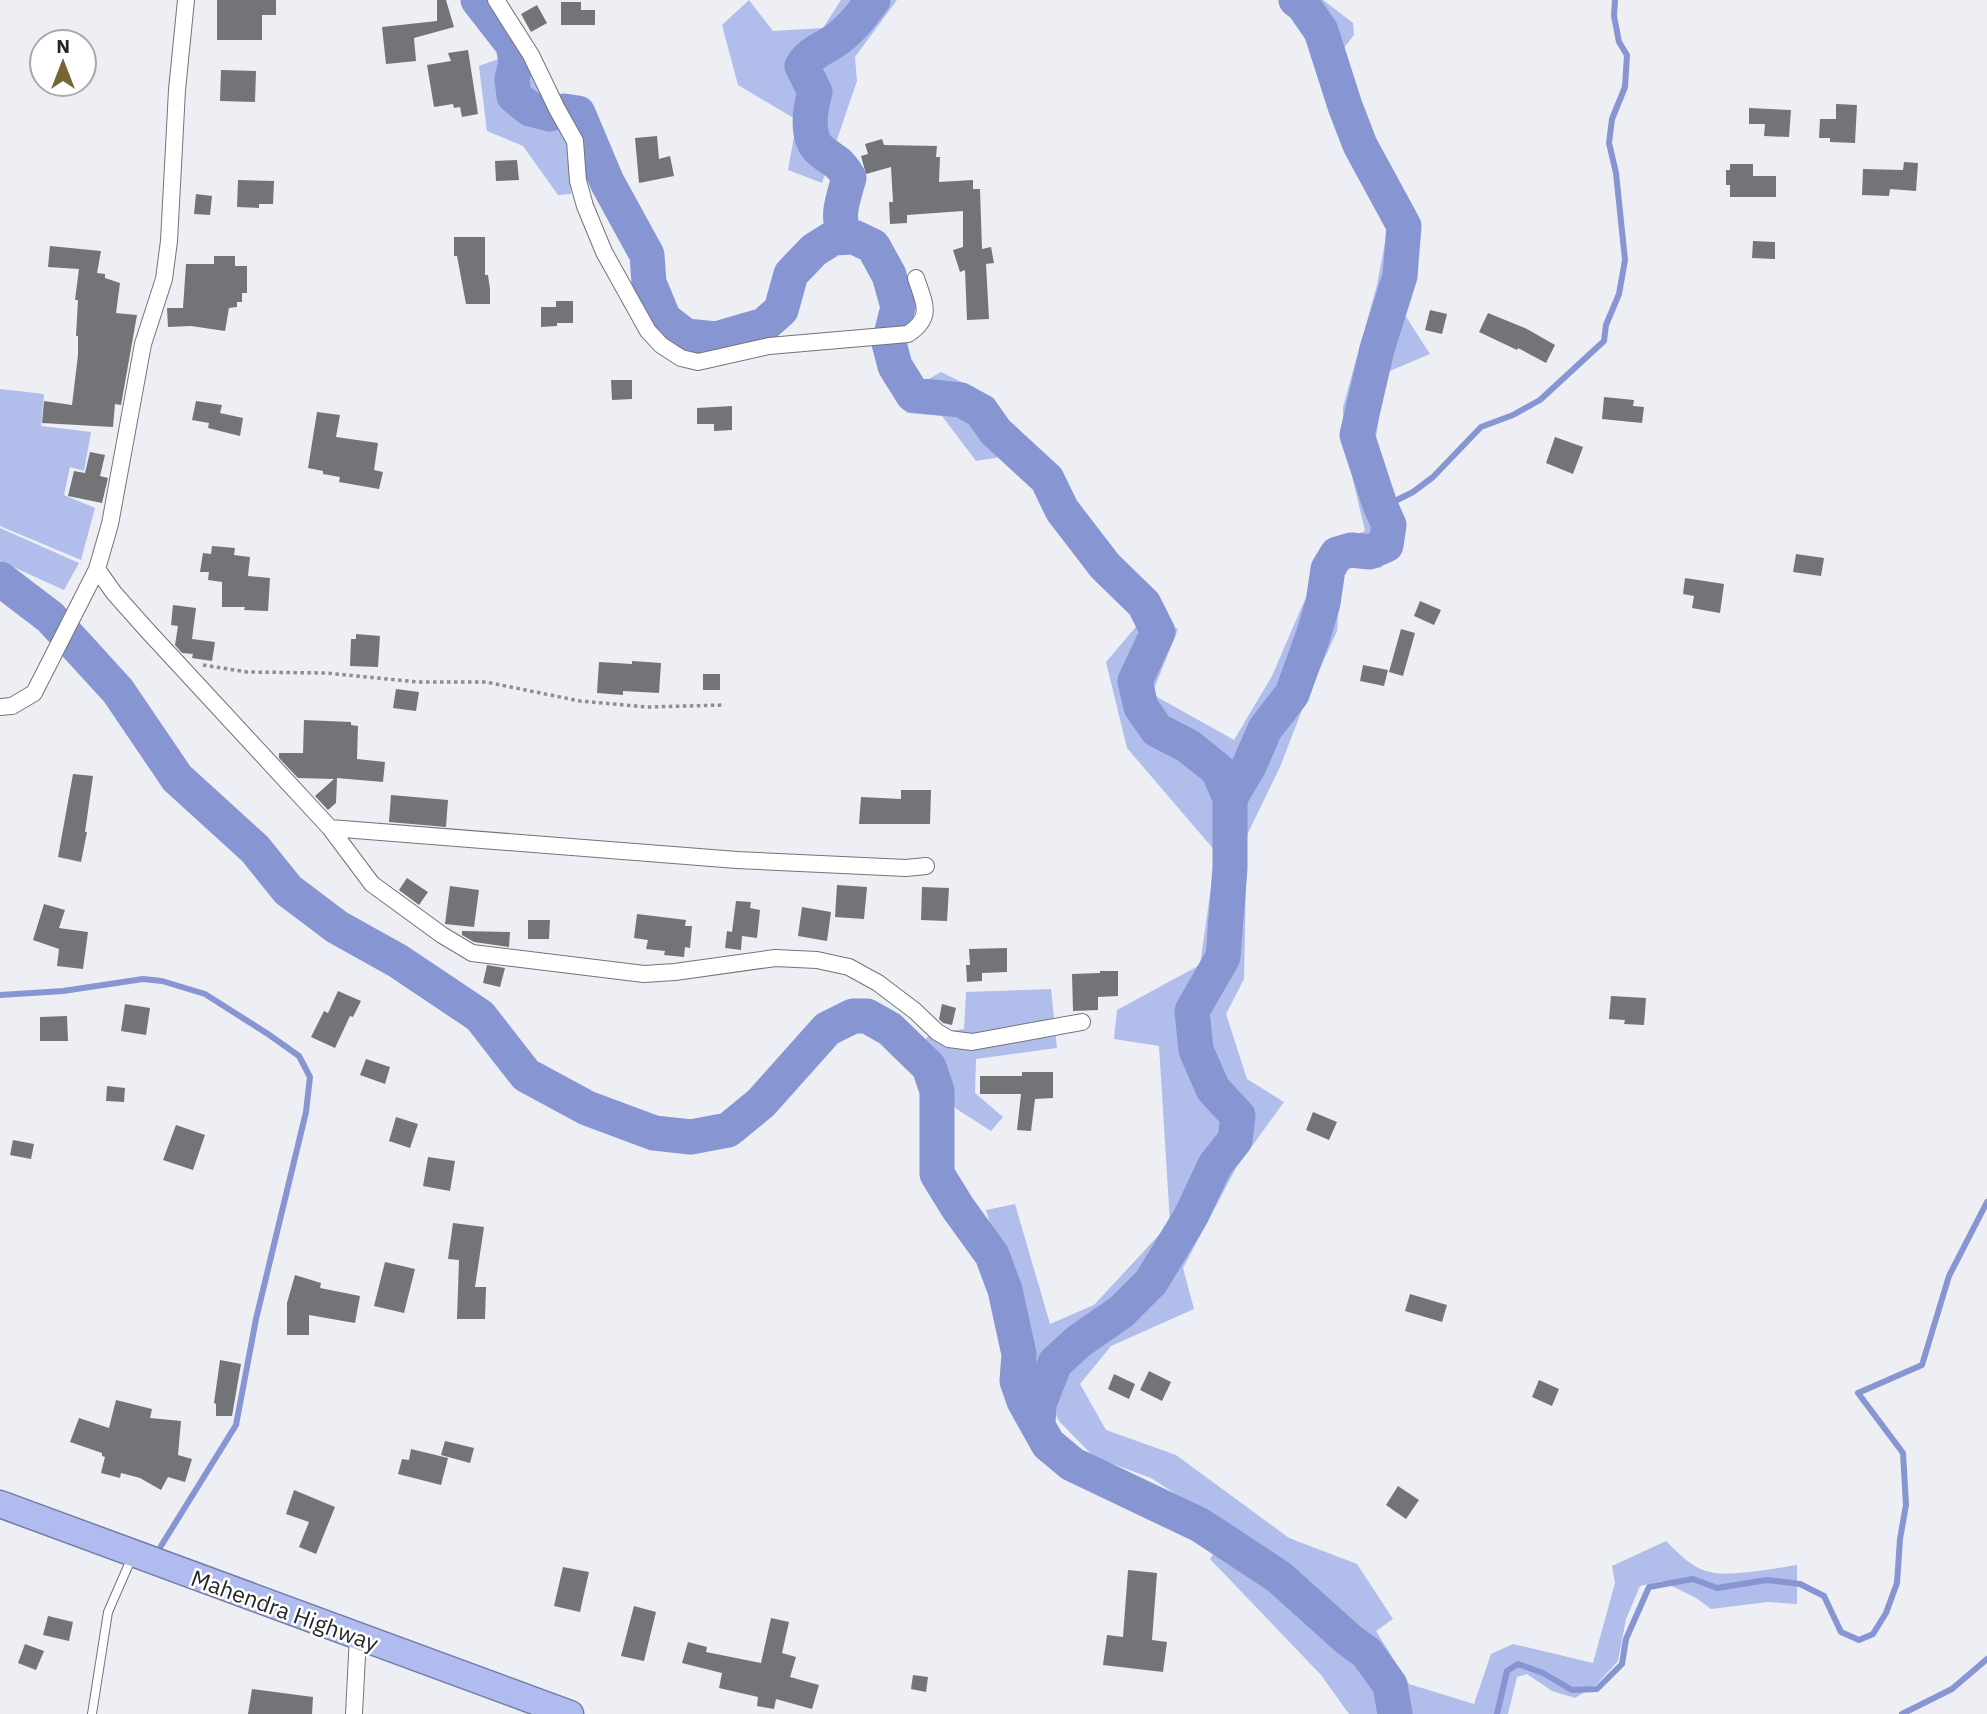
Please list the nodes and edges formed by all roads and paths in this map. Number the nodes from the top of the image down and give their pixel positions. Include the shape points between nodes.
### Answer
1 (186, 0) edge
2 (496, 0) edge
3 (916, 278) dead end
4 (97, 570) junction
5 (176, 660) junction
6 (725, 705) dead end
7 (0, 707) edge
8 (330, 828) junction
9 (926, 866) dead end
10 (1082, 1023) dead end
11 (0, 1503) edge
12 (133, 1554) junction
13 (358, 1636) junction
14 (92, 1714) edge
15 (354, 1714) edge
16 (570, 1714) edge

1 - 4 street via 164,279 143,344 110,524
2 - 3 street via 531,55 575,141 578,181 604,252 648,331 681,358 698,362 769,346 904,335 921,326 927,311
4 - 5 street
4 - 7 street via 33,694
5 - 6 path via 247,672 486,682 580,701 647,707
5 - 8 street
8 - 9 street via 737,860
8 - 10 street via 372,884 472,953 644,974 775,958 817,960 849,967 878,983 949,1039 972,1042
11 - 12 highway, Mahendra Highway
12 - 13 highway, Mahendra Highway
12 - 14 lane via 108,1612
13 - 15 street
13 - 16 highway, Mahendra Highway

